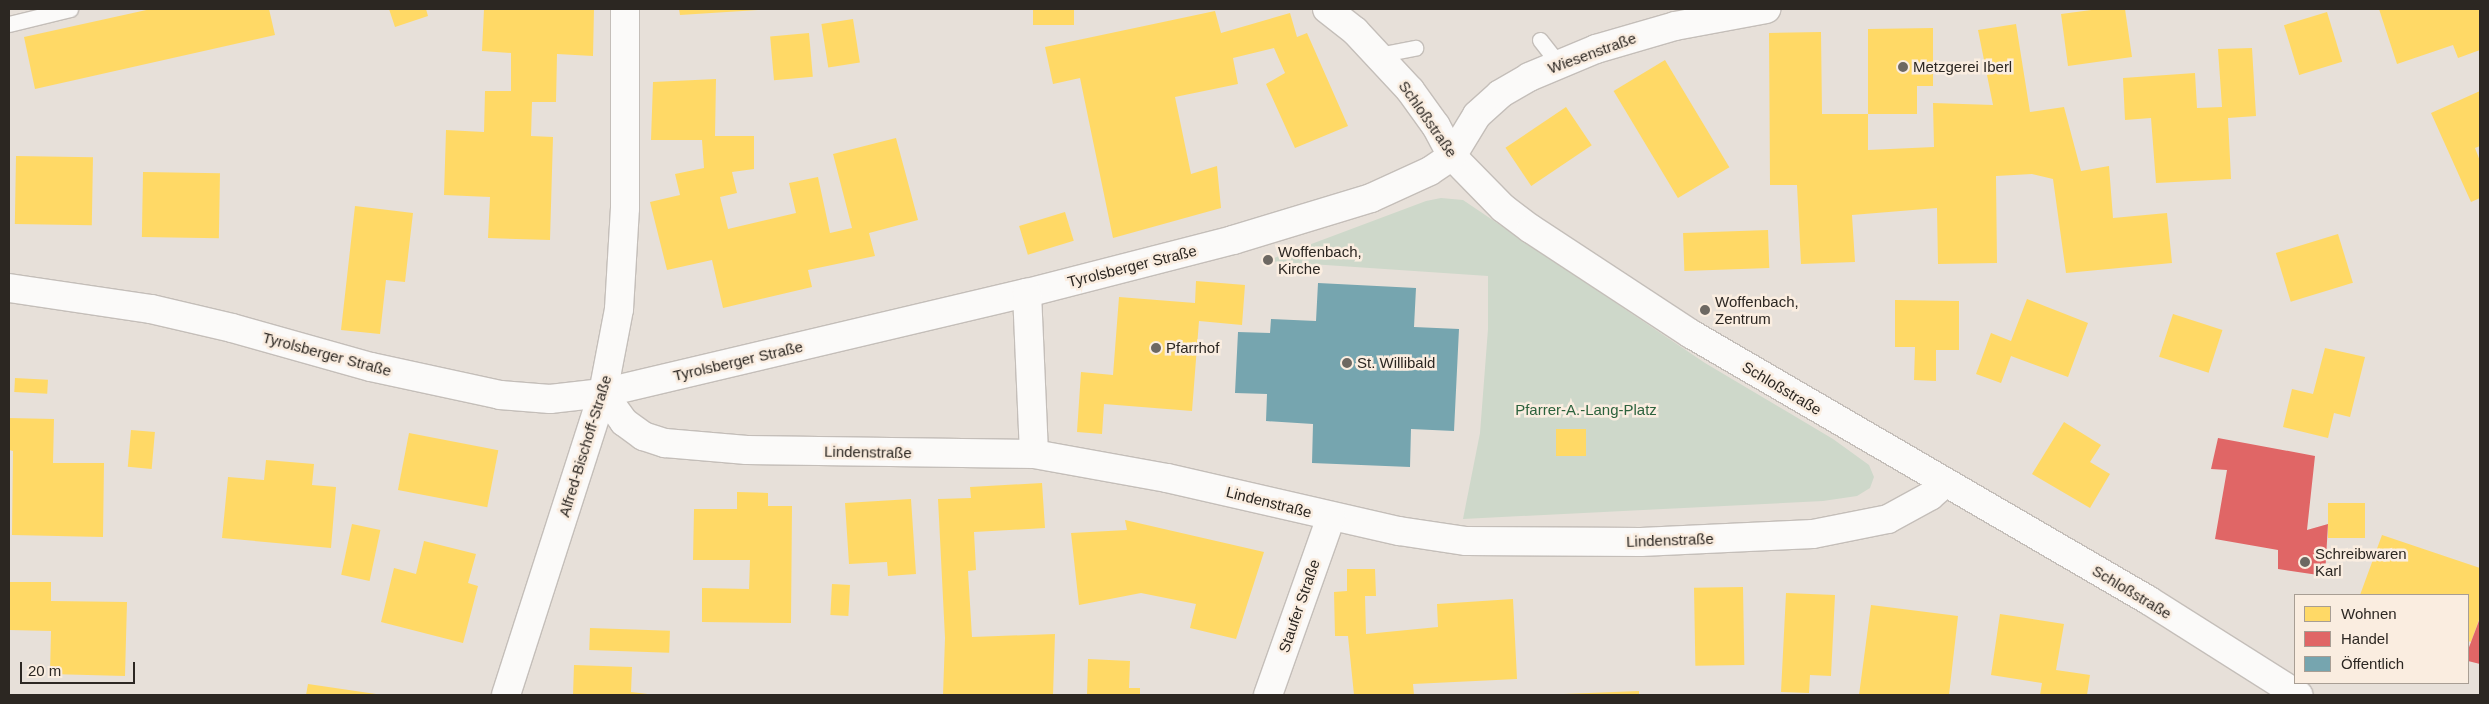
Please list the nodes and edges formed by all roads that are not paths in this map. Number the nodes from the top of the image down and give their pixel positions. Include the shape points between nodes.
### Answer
1 (70, 9) edge
2 (625, 9) edge
3 (1327, 9) edge
4 (1766, 9) edge
5 (9, 24) edge
6 (1540, 40) dead end
7 (1415, 48) dead end
8 (1378, 55) junction
9 (1559, 64) junction
10 (1452, 156) junction
11 (9, 288) edge
12 (1026, 293) junction
13 (603, 393) junction
14 (1034, 454) junction
15 (1944, 484) junction
16 (1331, 517) junction
17 (506, 695) edge
18 (1268, 695) edge
19 (2298, 695) edge

1 - 5 lane
2 - 13 street, Alfred-Bischoff-Straße via 623,236 619,309
3 - 8 street, Schloßstraße
4 - 9 street, Wiesenstraße via 1675,26
6 - 9 lane
7 - 8 lane
8 - 10 street, Schloßstraße via 1410,90
9 - 10 street, Wiesenstraße via 1500,94 1477,115
10 - 12 street, Tyrolsberger Straße via 1402,185 1340,208 1233,240
10 - 15 street, Schloßstraße via 1503,208 1610,283
11 - 13 street, Tyrolsberger Straße via 151,309 371,367 500,395 550,399
12 - 13 street, Tyrolsberger Straße
12 - 14 street
13 - 14 street, Lindenstraße via 624,422 643,436 665,444 747,450
13 - 17 street, Alfred-Bischoff-Straße
14 - 16 street, Lindenstraße via 1167,478
15 - 16 street, Lindenstraße via 1930,496 1888,519 1812,534 1766,537 1518,543 1466,540
15 - 19 street, Schloßstraße via 2148,600
16 - 18 street, Staufer Straße

